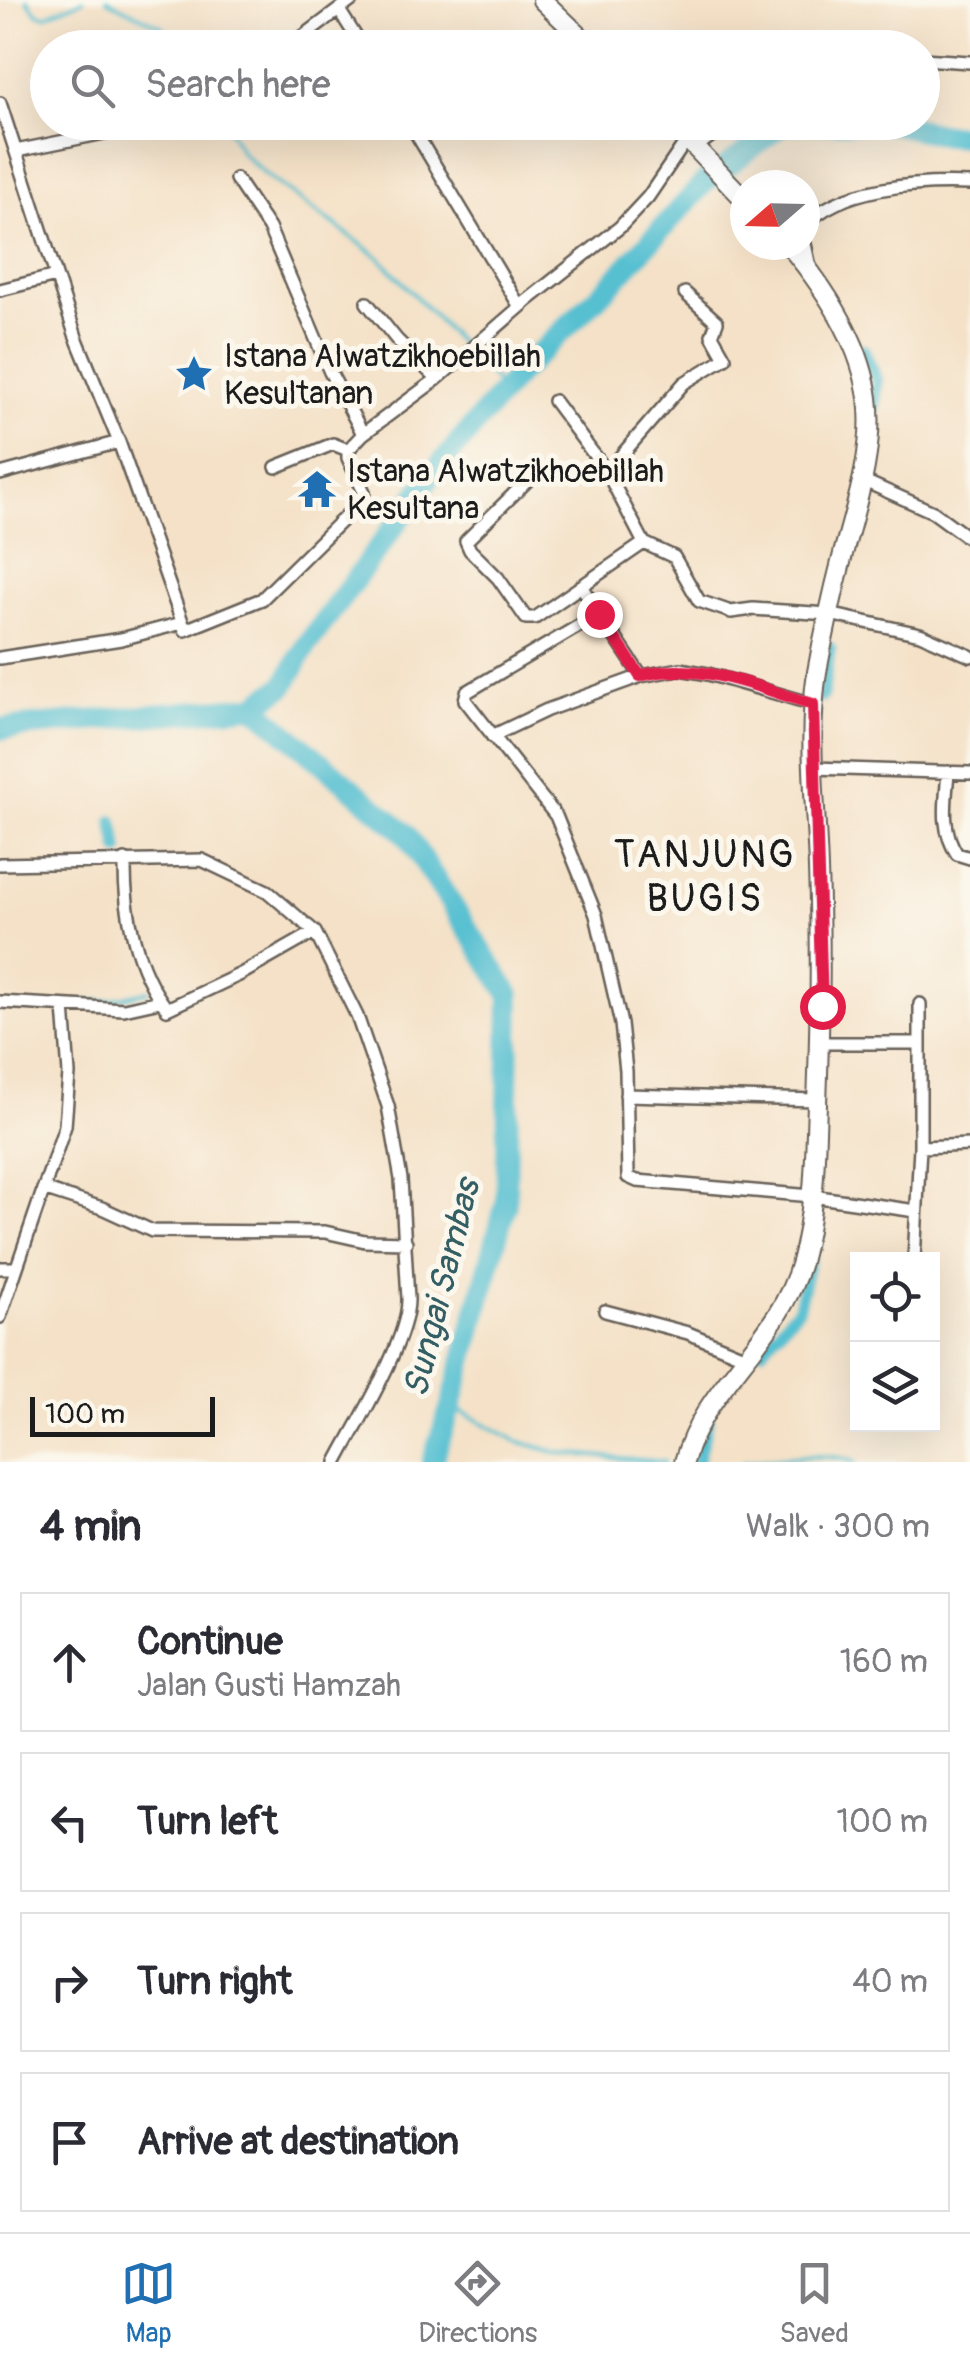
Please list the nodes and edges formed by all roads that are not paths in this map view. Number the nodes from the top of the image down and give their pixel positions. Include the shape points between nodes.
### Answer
1 (352, 0) edge
2 (542, 0) edge
3 (340, 10) junction
4 (313, 30) edge
5 (352, 30) edge
6 (573, 30) edge
7 (940, 60) edge
8 (970, 62) edge
9 (0, 103) edge
10 (73, 140) edge
11 (420, 140) edge
12 (689, 140) edge
13 (704, 140) edge
14 (695, 146) junction
15 (16, 152) junction
16 (236, 179) dead end
17 (730, 184) edge
18 (970, 184) edge
19 (820, 213) edge
20 (801, 260) edge
21 (808, 260) edge
22 (810, 271) junction
23 (56, 276) junction
24 (0, 290) edge
25 (684, 293) dead end
26 (367, 303) dead end
27 (520, 307) junction
28 (438, 379) junction
29 (554, 401) dead end
30 (363, 434) junction
31 (118, 442) junction
32 (348, 450) junction
33 (276, 466) dead end
34 (607, 472) junction
35 (0, 474) edge
36 (531, 477) dead end
37 (862, 480) junction
38 (970, 539) edge
39 (644, 544) junction
40 (581, 586) junction
41 (599, 614) junction
42 (828, 614) junction
43 (182, 623) junction
44 (970, 656) edge
45 (0, 658) edge
46 (640, 676) junction
47 (813, 704) junction
48 (492, 736) junction
49 (814, 768) junction
50 (948, 772) junction
51 (970, 773) edge
52 (970, 858) edge
53 (125, 860) junction
54 (0, 864) edge
55 (315, 932) junction
56 (160, 1000) junction
57 (0, 1002) edge
58 (920, 1004) dead end
59 (64, 1007) junction
60 (920, 1043) junction
61 (820, 1044) junction
62 (626, 1095) junction
63 (817, 1100) junction
64 (970, 1145) edge
65 (920, 1147) junction
66 (43, 1189) junction
67 (812, 1196) junction
68 (916, 1211) junction
69 (406, 1242) junction
70 (914, 1252) edge
71 (0, 1268) edge
72 (16, 1268) junction
73 (605, 1311) dead end
74 (0, 1318) edge
75 (746, 1358) junction
76 (686, 1455) edge
77 (337, 1462) edge

1 - 3 street
2 - 6 street
3 - 4 street
3 - 5 street
7 - 8 street
9 - 15 street
10 - 15 street
11 - 27 street
12 - 14 street
13 - 14 street
14 - 17 street
14 - 27 street via 638,210
15 - 23 street
16 - 30 street via 269,228
18 - 19 street via 919,184 848,198
20 - 22 street
21 - 22 street
22 - 37 street via 864,377 869,422
23 - 24 street
23 - 31 street
25 - 34 street via 718,322 712,334 726,358 684,384
26 - 28 street
27 - 28 street
28 - 30 street
29 - 34 street
30 - 32 street
31 - 35 street
31 - 43 street
32 - 33 street via 333,444
32 - 43 street via 364,492 356,506 262,599 185,630
34 - 39 street
36 - 40 street via 466,545 526,618
37 - 38 street via 933,512
37 - 42 street
39 - 40 street
39 - 42 street via 674,556 706,605 732,612
40 - 41 street
41 - 46 street
41 - 48 street via 468,692 466,703
42 - 44 street via 920,634
42 - 47 street
43 - 45 street
46 - 47 street via 680,669
46 - 48 street
47 - 49 street
48 - 62 street via 569,842 615,992
49 - 50 street
49 - 61 street
50 - 51 street
50 - 52 street via 948,834 957,854
53 - 54 street
53 - 55 street via 216,864 266,891
53 - 56 street via 126,906
55 - 56 street via 174,1008
55 - 69 street via 357,1016 386,1098
56 - 59 street via 124,1009
57 - 59 street
58 - 60 street
59 - 66 street via 65,1126
60 - 61 street
60 - 65 street
61 - 63 street
62 - 63 street
62 - 67 street via 630,1180
63 - 67 street
64 - 65 street
65 - 68 street
66 - 69 street via 152,1231 324,1232
66 - 72 street
67 - 68 street
67 - 75 street via 796,1281
68 - 70 street
69 - 77 street via 408,1314
71 - 72 street
72 - 74 street
73 - 75 street
75 - 76 street via 705,1412

